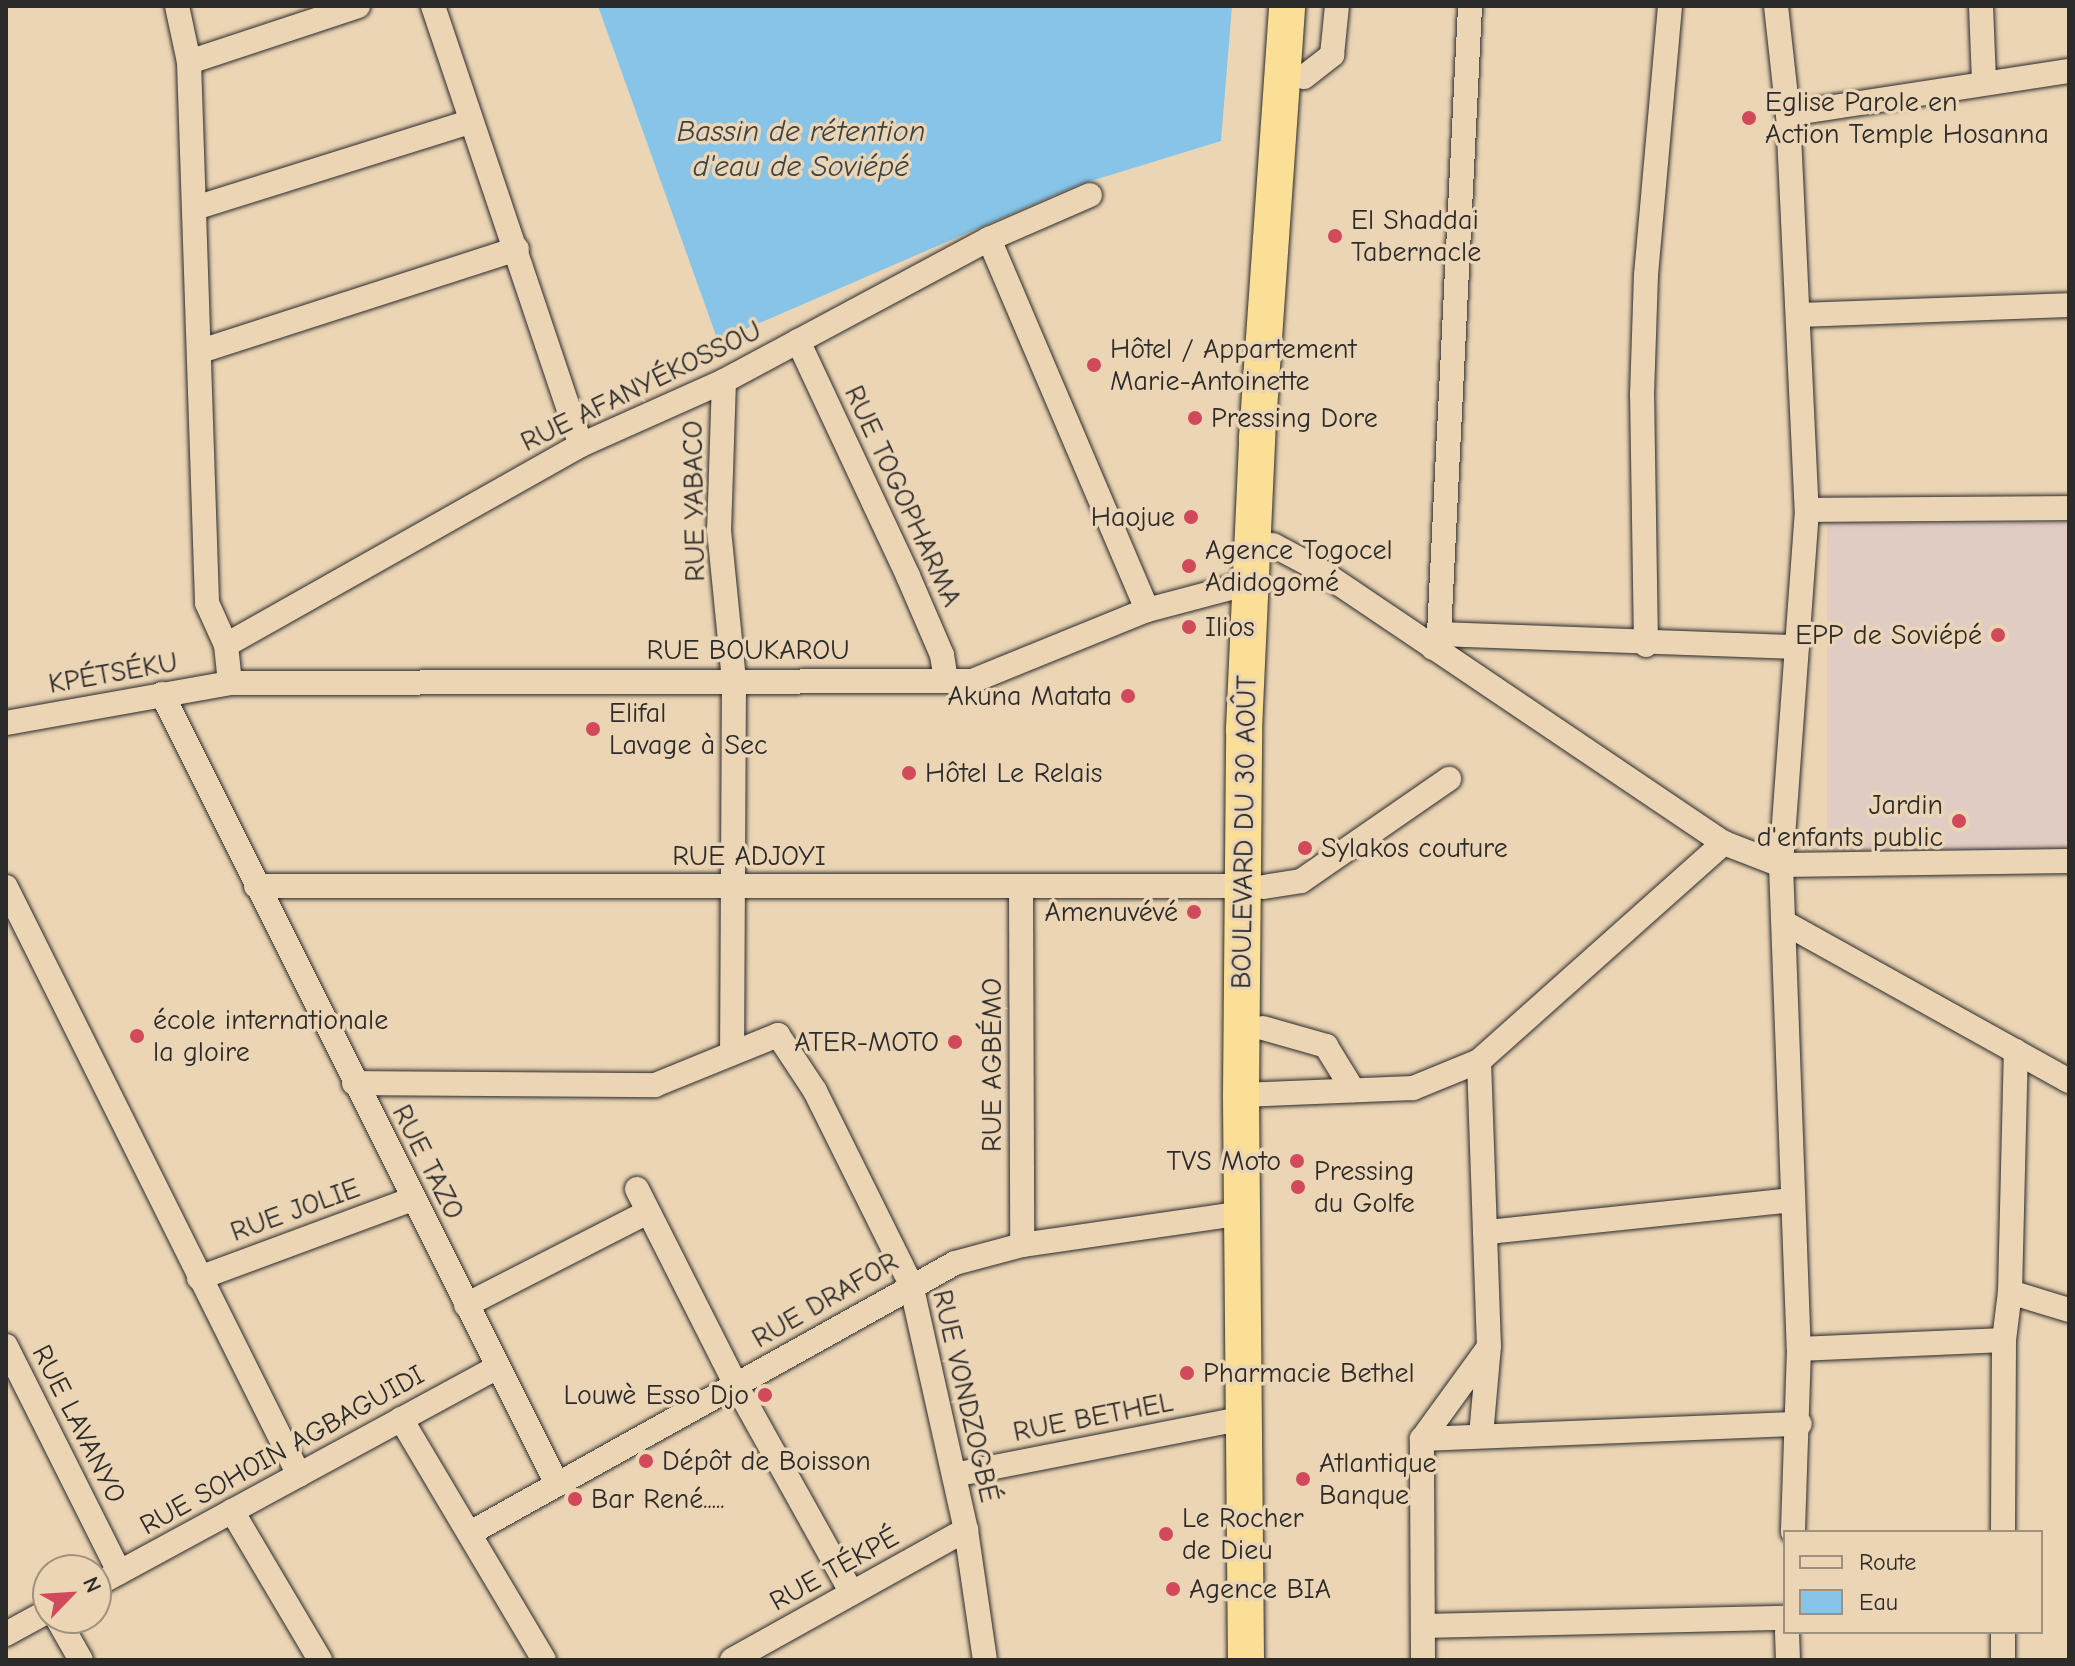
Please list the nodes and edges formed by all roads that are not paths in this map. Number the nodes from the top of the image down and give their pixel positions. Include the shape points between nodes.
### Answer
1 (177, 6) edge
2 (433, 6) edge
3 (1287, 6) edge
4 (1307, 6) edge
5 (1337, 6) edge
6 (1470, 6) edge
7 (1670, 6) edge
8 (1776, 6) edge
9 (1981, 6) edge
10 (345, 8) edge
11 (189, 62) junction
12 (2069, 71) edge
13 (1293, 76) junction
14 (1984, 82) junction
15 (1788, 114) junction
16 (470, 122) junction
17 (1090, 195) dead end
18 (195, 208) junction
19 (989, 239) junction
20 (517, 249) junction
21 (2069, 305) edge
22 (1798, 315) junction
23 (798, 341) junction
24 (201, 351) junction
25 (724, 381) junction
26 (581, 445) junction
27 (2069, 508) edge
28 (1807, 510) junction
29 (1263, 544) junction
30 (1260, 585) junction
31 (1147, 610) junction
32 (1436, 641) junction
33 (226, 645) junction
34 (1646, 645) junction
35 (1797, 647) junction
36 (946, 679) junction
37 (734, 680) junction
38 (230, 683) junction
39 (162, 694) junction
40 (6, 723) edge
41 (1449, 779) dead end
42 (1724, 843) junction
43 (2069, 861) edge
44 (1781, 865) junction
45 (256, 886) junction
46 (730, 886) junction
47 (1021, 886) junction
48 (1253, 886) junction
49 (6, 887) edge
50 (12, 916) edge
51 (1787, 924) junction
52 (1263, 1028) junction
53 (732, 1051) junction
54 (2016, 1051) junction
55 (1479, 1061) junction
56 (2069, 1081) edge
57 (354, 1083) junction
58 (1353, 1090) junction
59 (1250, 1095) junction
60 (637, 1189) dead end
61 (413, 1199) junction
62 (1790, 1200) junction
63 (648, 1212) junction
64 (1243, 1213) junction
65 (1488, 1232) junction
66 (1022, 1245) junction
67 (199, 1278) junction
68 (911, 1284) junction
69 (2010, 1292) junction
70 (466, 1305) junction
71 (2069, 1310) edge
72 (2004, 1340) junction
73 (6, 1346) edge
74 (1489, 1346) junction
75 (1799, 1349) junction
76 (497, 1367) junction
77 (736, 1385) junction
78 (1244, 1418) junction
79 (401, 1419) junction
80 (1800, 1424) junction
81 (1481, 1436) junction
82 (1422, 1439) junction
83 (299, 1475) junction
84 (954, 1475) junction
85 (557, 1484) junction
86 (232, 1511) junction
87 (966, 1530) junction
88 (1793, 1530) edge
89 (2003, 1530) edge
90 (470, 1533) junction
91 (119, 1572) junction
92 (112, 1576) edge
93 (852, 1593) junction
94 (1783, 1618) edge
95 (32, 1620) edge
96 (1423, 1626) junction
97 (6, 1634) edge
98 (66, 1634) edge
99 (1787, 1634) edge
100 (2003, 1634) edge
101 (81, 1660) edge
102 (320, 1660) edge
103 (544, 1660) edge
104 (732, 1660) edge
105 (985, 1660) edge
106 (1246, 1660) edge
107 (1263, 1660) edge
108 (1423, 1660) edge
109 (1788, 1660) edge
110 (2003, 1660) edge

1 - 11 street
2 - 16 street
3 - 13 highway, BOULEVARD DU 30 AOÛT
4 - 13 highway, BOULEVARD DU 30 AOÛT
5 - 13 street via 1332,55
6 - 32 street
7 - 34 street via 1645,305
8 - 15 street
9 - 14 street
10 - 11 street
11 - 18 street
12 - 14 street
13 - 29 highway, BOULEVARD DU 30 AOÛT
14 - 15 street
15 - 22 street
16 - 18 street
16 - 20 street
17 - 19 street, RUE AFANYÉKOSSOU
18 - 24 street
19 - 23 street, RUE AFANYÉKOSSOU
19 - 31 street
20 - 24 street
20 - 26 street
21 - 22 street
22 - 28 street
23 - 25 street, RUE AFANYÉKOSSOU
23 - 36 street, RUE TOGOPHARMA via 908,576 942,655
24 - 33 street via 207,603
25 - 26 street, RUE AFANYÉKOSSOU
25 - 37 street, RUE YABACO via 719,530
26 - 33 street, RUE AFANYÉKOSSOU
27 - 28 street
28 - 35 street
29 - 30 highway, BOULEVARD DU 30 AOÛT
29 - 32 street via 1316,568
30 - 31 street, RUE BOUKAROU
30 - 48 highway, BOULEVARD DU 30 AOÛT
31 - 36 street, RUE BOUKAROU via 972,681
32 - 34 street
32 - 42 street
33 - 38 street
34 - 35 street
35 - 44 street
36 - 37 street, RUE BOUKAROU
37 - 38 street, RUE BOUKAROU
37 - 46 street, RUE YABACO
38 - 39 street, KPÉTSÉKU
39 - 40 street, KPÉTSÉKU
39 - 45 street, RUE TAZO
41 - 48 street, RUE ADJOYI via 1301,881
42 - 44 street
42 - 55 street
43 - 44 street
44 - 51 street
45 - 46 street, RUE ADJOYI
45 - 57 street, RUE TAZO
46 - 47 street, RUE ADJOYI
46 - 53 street, RUE YABACO
47 - 48 street, RUE ADJOYI
47 - 66 street, RUE AGBÉMO
48 - 52 highway, BOULEVARD DU 30 AOÛT
48 - 59 highway, BOULEVARD DU 30 AOÛT
49 - 50 street
50 - 67 street
51 - 54 street
51 - 62 street
52 - 58 street via 1326,1046
52 - 59 highway, BOULEVARD DU 30 AOÛT
53 - 57 street via 710,1066 655,1085
53 - 68 street, RUE VONDZOGBÉ via 778,1035 815,1091
54 - 56 street
54 - 69 street
55 - 58 street via 1431,1084
55 - 65 street
57 - 61 street, RUE TAZO
58 - 59 street
59 - 64 highway, BOULEVARD DU 30 AOÛT
59 - 107 highway, BOULEVARD DU 30 AOÛT
60 - 63 street
61 - 67 street, RUE JOLIE
61 - 70 street, RUE TAZO
62 - 65 street
62 - 75 street
63 - 70 street
63 - 77 street
64 - 66 street, RUE DRAFOR
64 - 78 highway, BOULEVARD DU 30 AOÛT
65 - 74 street
66 - 68 street, RUE DRAFOR via 987,1251
67 - 83 street
68 - 77 street, RUE DRAFOR
68 - 84 street, RUE VONDZOGBÉ
69 - 71 street
69 - 72 street
70 - 76 street, RUE TAZO
72 - 75 street
72 - 89 street
73 - 91 street, RUE LAVANYO
74 - 81 street
74 - 82 street
75 - 80 street
76 - 79 street, RUE SOHOIN AGBAGUIDI
76 - 85 street, RUE TAZO
77 - 85 street, RUE DRAFOR
77 - 93 street
78 - 84 street, RUE BETHEL
78 - 106 highway, BOULEVARD DU 30 AOÛT
79 - 83 street, RUE SOHOIN AGBAGUIDI
79 - 90 street
80 - 81 street
80 - 88 street
81 - 82 street
82 - 96 street
83 - 86 street, RUE SOHOIN AGBAGUIDI
84 - 87 street, RUE VONDZOGBÉ
85 - 90 street, RUE DRAFOR
86 - 91 street, RUE SOHOIN AGBAGUIDI
86 - 102 street
87 - 93 street, RUE TÉKPÉ
87 - 105 street, RUE VONDZOGBÉ
90 - 103 street
91 - 92 street, RUE SOHOIN AGBAGUIDI
93 - 104 street, RUE TÉKPÉ
94 - 96 street
95 - 97 street
96 - 108 street
98 - 101 street
99 - 109 street
100 - 110 street

